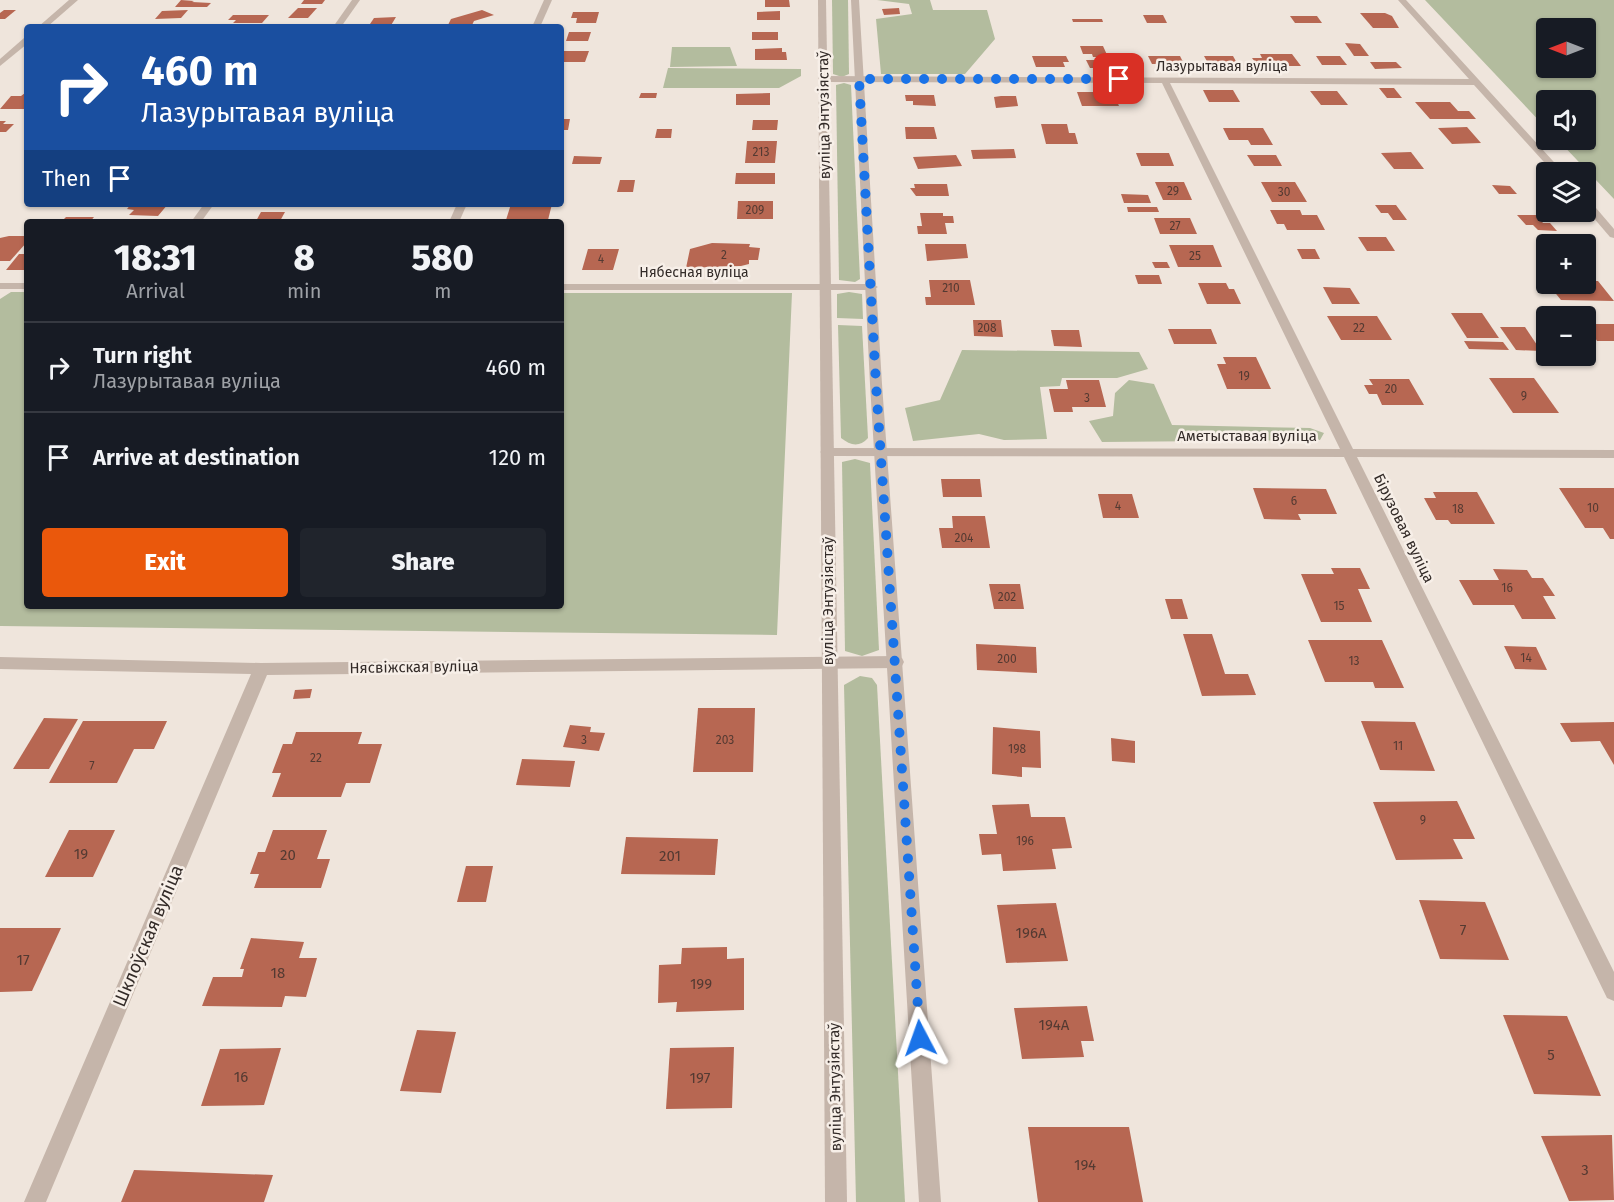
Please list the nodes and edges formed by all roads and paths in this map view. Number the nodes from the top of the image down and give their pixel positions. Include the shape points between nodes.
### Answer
1 (74, 0) edge
2 (357, 0) edge
3 (548, 0) edge
4 (822, 0) edge
5 (855, 0) edge
6 (1402, 0) edge
7 (46, 24) edge
8 (339, 24) edge
9 (537, 24) edge
10 (24, 43) edge
11 (0, 63) edge
12 (823, 79) junction
13 (859, 79) junction
14 (1164, 79) junction
15 (1476, 82) junction
16 (1549, 162) edge
17 (1596, 214) edge
18 (1614, 235) edge
19 (0, 286) edge
20 (24, 286) edge
21 (564, 287) edge
22 (827, 287) junction
23 (872, 287) junction
24 (881, 452) junction
25 (827, 453) junction
26 (1348, 453) junction
27 (1614, 454) edge
28 (828, 662) junction
29 (896, 662) junction
30 (0, 663) edge
31 (261, 669) junction
32 (1614, 992) edge
33 (35, 1202) edge
34 (836, 1202) edge
35 (930, 1202) edge

1 - 7 street
2 - 8 street
3 - 9 street
4 - 12 street, вуліца Энтузіястаў
5 - 13 street
6 - 15 street
10 - 11 street
12 - 13 street, Лазурытавая вуліца
12 - 22 street, вуліца Энтузіястаў
13 - 14 street, Лазурытавая вуліца
13 - 23 street
14 - 15 street, Лазурытавая вуліца
14 - 26 street, Бірузовая вуліца
15 - 16 street
17 - 18 street
19 - 20 street
21 - 22 street, Нябесная вуліца
22 - 23 street, Нябесная вуліца
22 - 25 street, вуліца Энтузіястаў
23 - 24 street
24 - 25 street, Аметыставая вуліца
24 - 26 street, Аметыставая вуліца
24 - 29 street
25 - 28 street, вуліца Энтузіястаў
26 - 27 street, Аметыставая вуліца
26 - 32 street, Бірузовая вуліца
28 - 29 street, Нясвіжская вуліца
28 - 31 street, Нясвіжская вуліца
28 - 34 street, вуліца Энтузіястаў
29 - 35 street
30 - 31 street, Нясвіжская вуліца
31 - 33 street, Шклоўская вуліца

